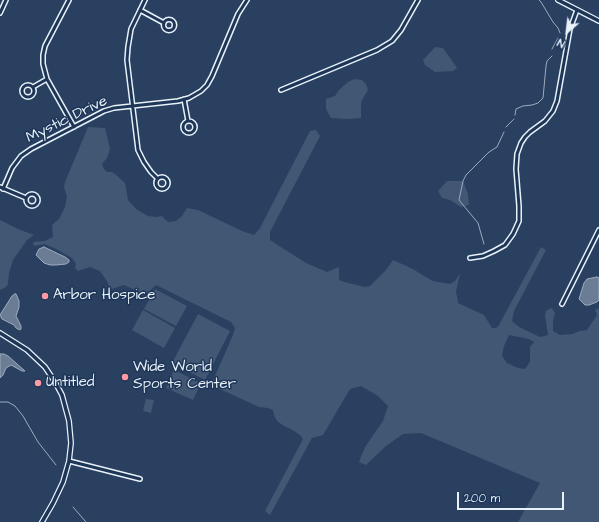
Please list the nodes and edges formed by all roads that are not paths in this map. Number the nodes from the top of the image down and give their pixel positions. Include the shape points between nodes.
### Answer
1 (6, 0) edge
2 (69, 0) edge
3 (144, 0) edge
4 (247, 0) edge
5 (418, 0) edge
6 (558, 0) edge
7 (140, 10) junction
8 (577, 10) junction
9 (0, 12) edge
10 (599, 21) edge
11 (164, 23) dead end
12 (47, 79) junction
13 (33, 87) junction
14 (281, 90) dead end
15 (184, 99) junction
16 (132, 106) junction
17 (188, 121) junction
18 (74, 127) junction
19 (157, 178) junction
20 (2, 188) edge
21 (26, 198) junction
22 (599, 230) edge
23 (470, 258) dead end
24 (562, 304) dead end
25 (0, 334) edge
26 (69, 461) junction
27 (140, 479) dead end
28 (42, 522) edge

1 - 9 street
2 - 12 street via 45,46 43,64
3 - 7 street
4 - 15 street, Mystic Drive via 238,14 207,85 195,95
5 - 14 street via 392,41 377,50
6 - 8 street
7 - 11 street
7 - 16 street via 131,29 126,60
8 - 10 street
8 - 23 street via 569,33 553,111 525,137 517,154 519,221 505,245 483,256
12 - 13 street
12 - 18 street
13 - 13 street via 28,84 24,86 23,94 26,97 31,96 34,92
15 - 16 street, Mystic Drive
15 - 17 street
16 - 18 street, Mystic Drive via 105,111
16 - 19 street via 138,150
17 - 17 street via 183,127 185,132 190,134 194,131 195,125
18 - 20 street, Mystic Drive via 21,156
19 - 19 street via 155,183 158,188 163,189 167,186 166,179 162,176
20 - 21 street
21 - 21 street via 27,204 36,205 35,195 29,194
22 - 24 street
25 - 26 street via 36,357 58,388 69,421
26 - 27 street
26 - 28 street via 63,482

